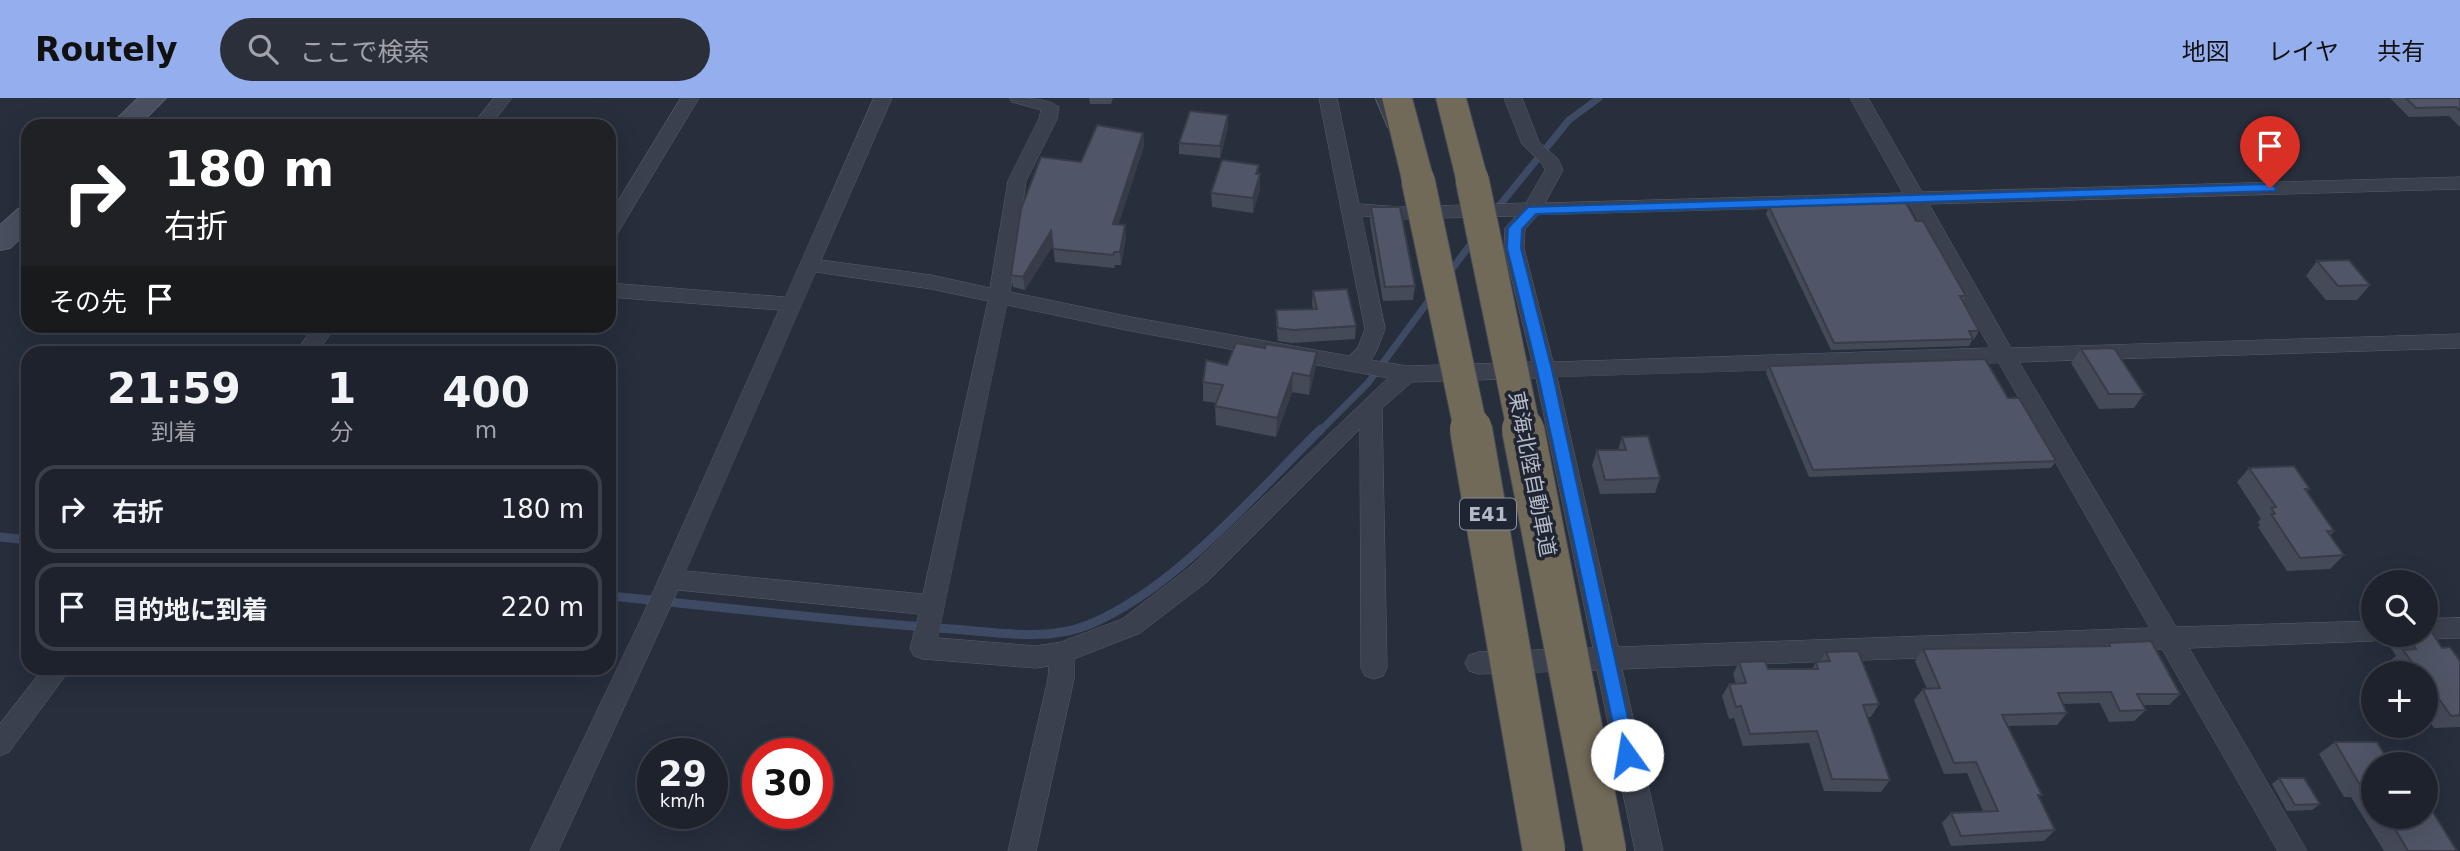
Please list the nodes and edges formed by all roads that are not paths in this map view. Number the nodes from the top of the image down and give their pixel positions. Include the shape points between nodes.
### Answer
1 (153, 98) edge
2 (503, 98) edge
3 (690, 98) edge
4 (883, 98) edge
5 (1018, 98) edge
6 (1328, 98) edge
7 (1381, 98) edge
8 (1397, 98) edge
9 (1451, 98) edge
10 (1513, 98) edge
11 (1859, 98) edge
12 (130, 119) edge
13 (486, 119) edge
14 (1415, 170) junction
15 (2460, 183) edge
16 (1478, 195) junction
17 (1917, 199) junction
18 (1350, 209) junction
19 (1524, 210) junction
20 (616, 220) edge
21 (21, 222) edge
22 (0, 241) edge
23 (810, 265) junction
24 (616, 291) edge
25 (999, 297) junction
26 (791, 304) junction
27 (2460, 341) edge
28 (2004, 354) junction
29 (1361, 365) junction
30 (1545, 370) junction
31 (1404, 374) junction
32 (1371, 405) junction
33 (669, 579) junction
34 (930, 621) junction
35 (2460, 628) edge
36 (2438, 629) edge
37 (2361, 631) edge
38 (2172, 639) junction
39 (1062, 653) junction
40 (1605, 658) junction
41 (1478, 663) dead end
42 (1374, 668) dead end
43 (54, 675) edge
44 (0, 744) edge
45 (544, 851) edge
46 (1022, 851) edge
47 (1544, 851) edge
48 (1605, 851) edge
49 (1649, 851) edge
50 (2293, 851) edge

1 - 12 street
2 - 13 street
3 - 20 street
4 - 23 street
5 - 25 street via 1049,107 1048,119 1017,181
6 - 18 street
7 - 14 lane
8 - 14 highway, E41
9 - 16 highway, 東海北陸自動車道 / E41
10 - 19 street via 1531,144 1554,170
11 - 17 street
14 - 47 highway, E41, bridge via 1450,318 1491,528
15 - 17 street
16 - 18 street via 1401,213
16 - 19 street
16 - 48 highway, 東海北陸自動車道 / E41, bridge
17 - 19 street
17 - 28 street
18 - 29 street via 1375,329
19 - 30 street via 1515,228 1514,248
21 - 22 street
23 - 25 street
23 - 26 street
24 - 26 street
25 - 29 street
25 - 34 street
26 - 33 street
27 - 28 street
28 - 30 street
28 - 38 street
29 - 31 street
30 - 31 street
30 - 40 street
31 - 32 street
32 - 39 street via 1199,574 1131,626
32 - 42 street
33 - 34 street
33 - 45 street
34 - 39 street via 923,648 1036,657
35 - 36 street
37 - 38 street
38 - 40 street
38 - 50 street
39 - 46 street via 1061,679
40 - 41 street
40 - 49 street
43 - 44 street

